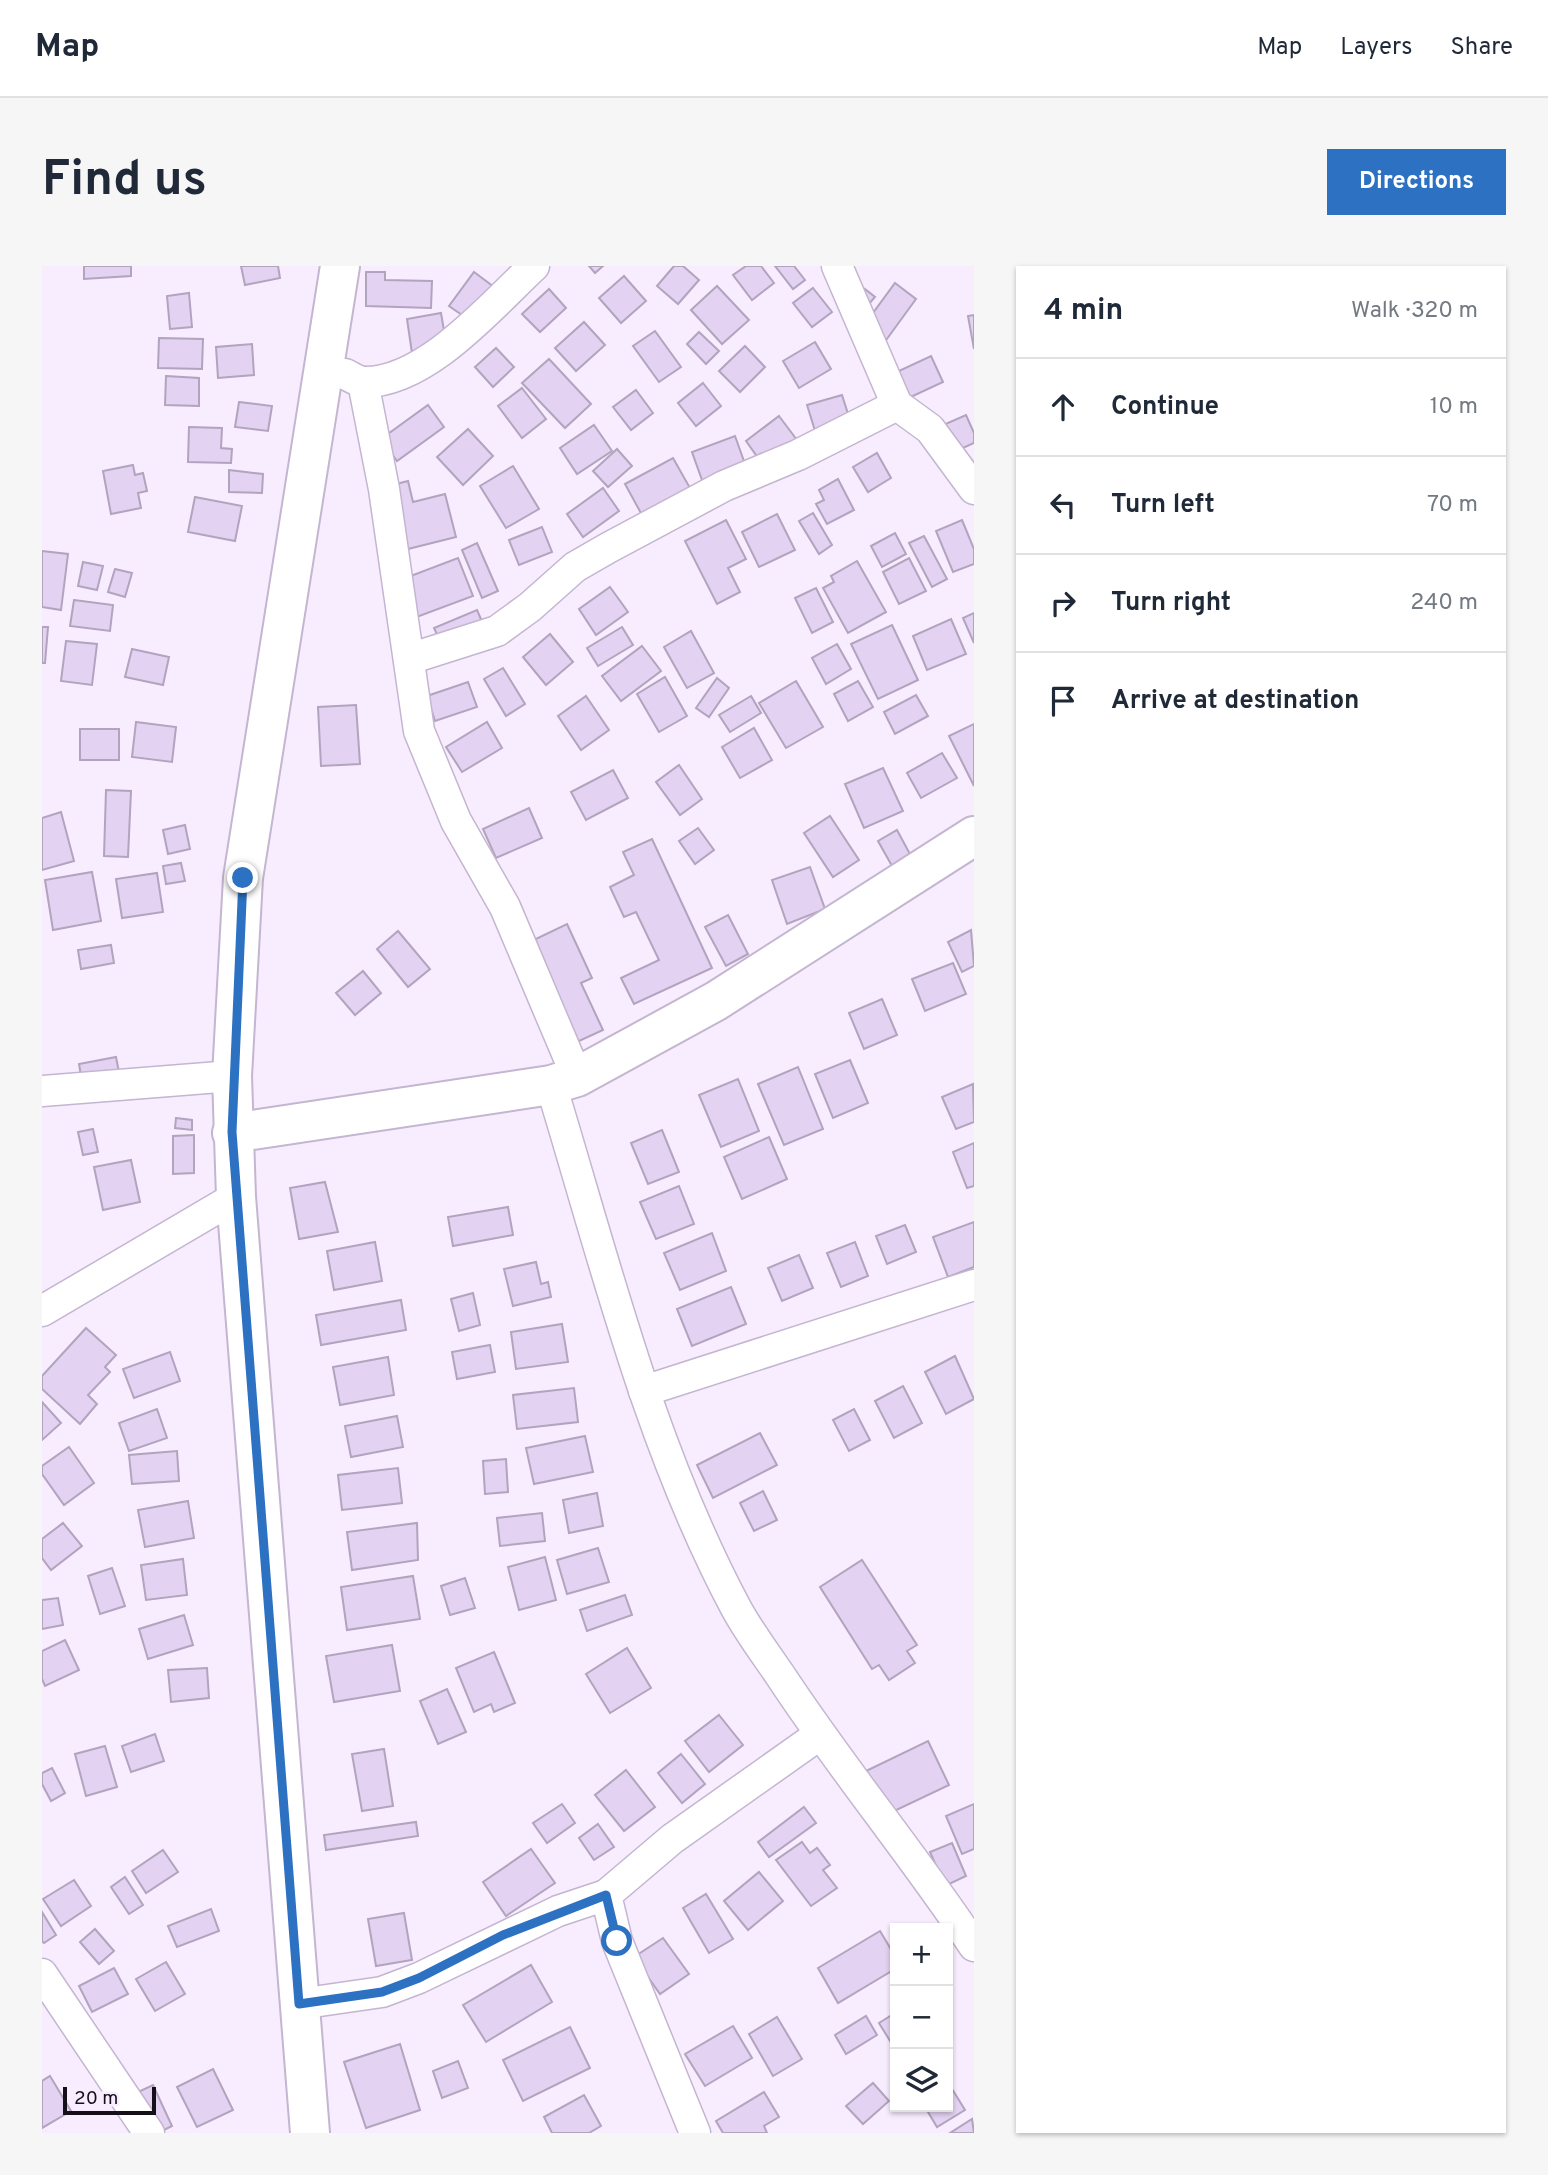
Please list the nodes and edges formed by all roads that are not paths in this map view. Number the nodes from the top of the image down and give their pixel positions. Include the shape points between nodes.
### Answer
1 (340, 266) edge
2 (534, 266) edge
3 (838, 266) edge
4 (326, 365) junction
5 (363, 382) junction
6 (897, 405) junction
7 (974, 489) edge
8 (409, 660) junction
9 (974, 836) edge
10 (232, 1076) junction
11 (564, 1081) junction
12 (42, 1091) edge
13 (232, 1132) junction
14 (236, 1198) junction
15 (974, 1285) edge
16 (42, 1311) edge
17 (644, 1391) junction
18 (819, 1735) junction
19 (606, 1895) junction
20 (974, 1946) edge
21 (42, 1974) edge
22 (299, 2004) junction
23 (149, 2133) edge
24 (310, 2133) edge
25 (695, 2133) edge

1 - 4 street
2 - 5 street via 455,342 393,377
3 - 6 street
4 - 5 street
4 - 10 street via 243,878
5 - 8 street
6 - 7 street via 930,429
6 - 8 street via 724,486 608,548 575,567 497,631
8 - 11 street via 419,732 456,821 505,907
9 - 11 street via 716,1001
10 - 12 street
10 - 13 street
11 - 13 street
11 - 17 street
13 - 14 street
14 - 16 street
14 - 22 street
15 - 17 street
17 - 18 street via 685,1501 737,1610
18 - 19 street via 672,1839
18 - 20 street
19 - 22 street via 547,1916 382,1992
19 - 25 street via 617,1941
21 - 23 street
22 - 24 street

